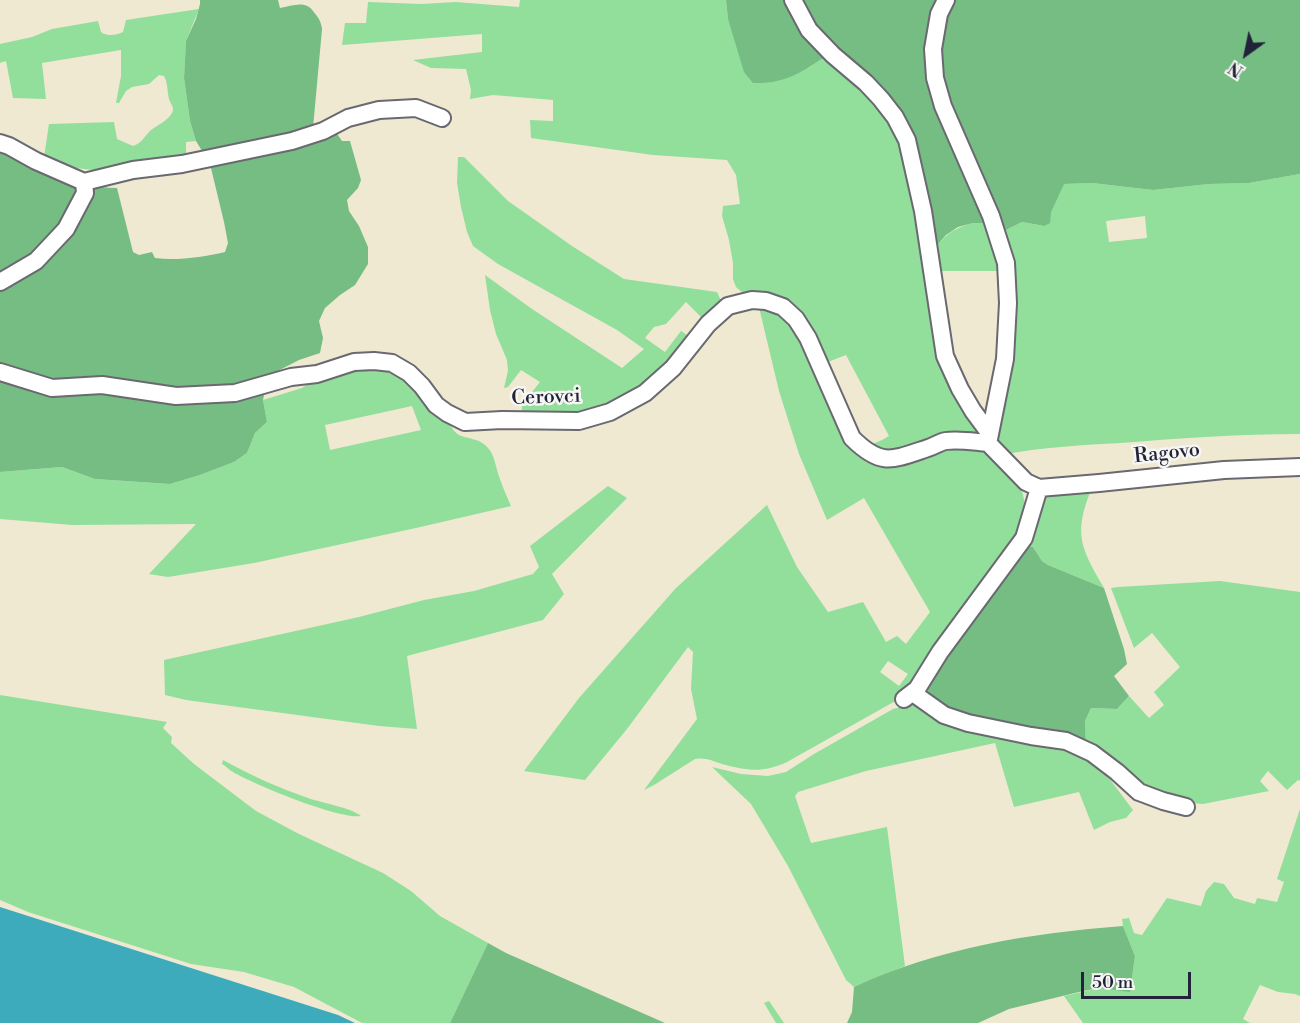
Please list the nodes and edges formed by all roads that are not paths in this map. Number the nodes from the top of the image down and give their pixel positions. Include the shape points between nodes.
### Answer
1 (793, 0) edge
2 (946, 0) edge
3 (442, 118) dead end
4 (0, 143) edge
5 (84, 182) junction
6 (0, 282) edge
7 (0, 372) edge
8 (989, 438) junction
9 (1300, 467) edge
10 (1039, 488) junction
11 (1186, 807) dead end

1 - 8 street via 809,30 881,99 896,117 907,140 923,212 945,356
2 - 8 street via 939,14 933,49 935,78 1006,263 1005,359
3 - 5 street via 416,108 380,110 348,118 292,141
4 - 5 street
5 - 6 street via 85,193 66,229 36,261
7 - 8 street, Cerovci via 52,388 102,385 176,396 235,393 354,362 374,361 392,363 409,373 436,405 465,422 579,421 610,412 645,393 674,368 708,324 728,306 752,300 783,307 796,319 852,438 864,450 881,459 898,458 946,441
8 - 10 street via 1026,482
9 - 10 street, Ragovo via 1224,470
10 - 11 street via 1024,538 908,696 968,723 1066,741 1092,753 1139,792

